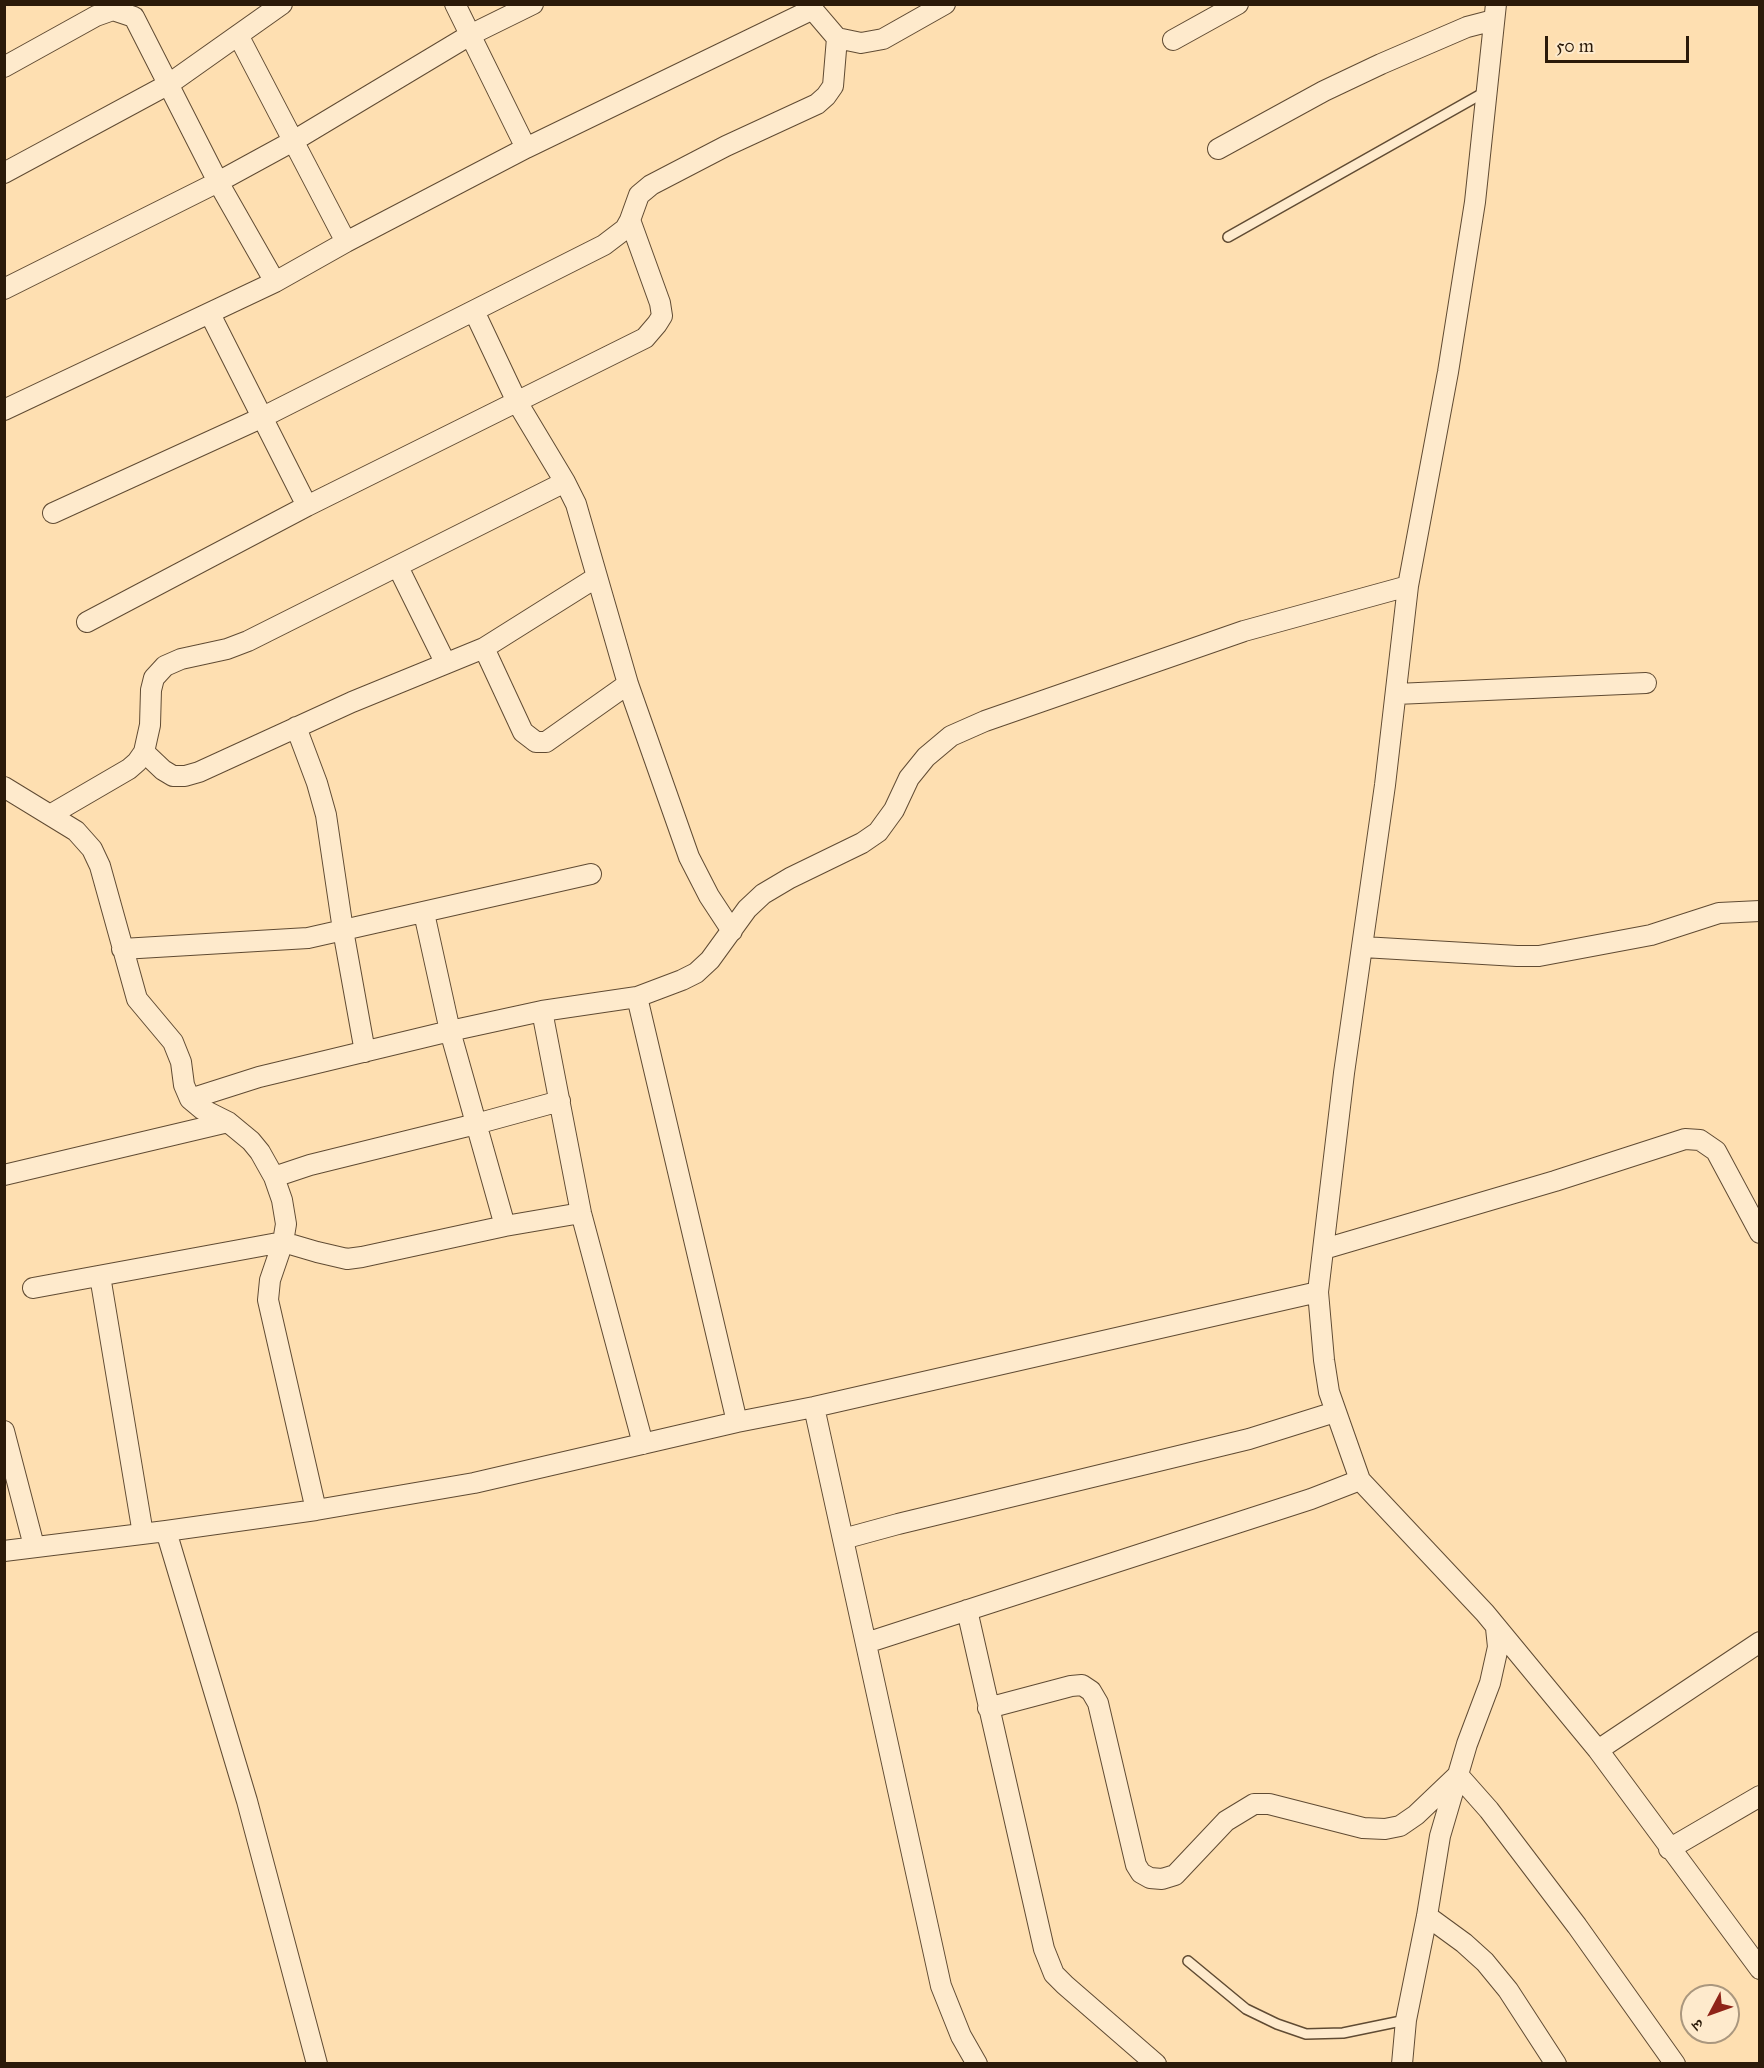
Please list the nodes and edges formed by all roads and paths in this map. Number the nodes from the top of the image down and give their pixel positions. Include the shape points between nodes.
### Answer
1 (282, 4) edge
2 (455, 4) edge
3 (533, 4) edge
4 (945, 4) edge
5 (1238, 4) edge
6 (809, 7) edge
7 (1495, 12) edge
8 (238, 35) junction
9 (470, 35) junction
10 (837, 38) junction
11 (1173, 40) dead end
12 (4, 67) edge
13 (169, 84) junction
14 (1487, 91) junction
15 (294, 140) junction
16 (526, 148) junction
17 (1218, 149) dead end
18 (4, 173) edge
19 (218, 182) junction
20 (630, 220) junction
21 (1228, 237) dead end
22 (346, 242) junction
23 (274, 282) junction
24 (4, 289) edge
25 (474, 311) junction
26 (210, 314) junction
27 (517, 402) junction
28 (4, 410) edge
29 (261, 418) junction
30 (565, 482) junction
31 (307, 506) junction
32 (53, 513) dead end
33 (398, 567) junction
34 (597, 577) junction
35 (1408, 586) junction
36 (87, 622) dead end
37 (484, 648) junction
38 (445, 662) junction
39 (1646, 683) dead end
40 (628, 684) junction
41 (1396, 694) junction
42 (296, 726) junction
43 (144, 752) junction
44 (4, 787) edge
45 (50, 815) junction
46 (591, 874) dead end
47 (424, 913) junction
48 (1758, 916) edge
49 (343, 930) junction
50 (732, 931) junction
51 (1363, 947) junction
52 (122, 949) junction
53 (637, 997) junction
54 (542, 1011) junction
55 (450, 1031) junction
56 (365, 1052) junction
57 (190, 1099) junction
58 (560, 1101) junction
59 (228, 1122) junction
60 (476, 1124) junction
61 (4, 1175) edge
62 (274, 1177) junction
63 (581, 1213) junction
64 (505, 1226) junction
65 (1760, 1233) edge
66 (283, 1242) junction
67 (1324, 1249) junction
68 (100, 1276) junction
69 (33, 1288) dead end
70 (1318, 1292) junction
71 (814, 1407) junction
72 (1335, 1412) junction
73 (737, 1422) junction
74 (4, 1431) edge
75 (643, 1444) junction
76 (1360, 1480) junction
77 (316, 1510) junction
78 (166, 1531) junction
79 (143, 1534) junction
80 (843, 1539) junction
81 (34, 1546) junction
82 (4, 1551) edge
83 (968, 1610) junction
84 (1496, 1628) junction
85 (1760, 1642) edge
86 (866, 1643) junction
87 (988, 1708) junction
88 (1598, 1750) junction
89 (1458, 1774) junction
90 (1760, 1796) edge
91 (1669, 1849) junction
92 (1428, 1916) junction
93 (1756, 1957) edge
94 (1188, 1961) dead end
95 (1406, 2019) junction
96 (317, 2064) edge
97 (976, 2064) edge
98 (1156, 2064) edge
99 (1401, 2064) edge
100 (1556, 2064) edge
101 (1675, 2064) edge

1 - 8 street
2 - 9 street
3 - 9 street
4 - 10 street via 883,39 861,43
5 - 11 street
6 - 10 street
6 - 16 street
7 - 14 street
7 - 17 street via 1324,91
8 - 13 street
8 - 15 street
9 - 15 street
9 - 16 street
10 - 20 street via 833,86 817,104 651,185 639,195
12 - 13 street via 96,15 113,10 134,17
13 - 18 street
13 - 19 street
14 - 21 lane
14 - 35 street via 1474,214
15 - 19 street
15 - 22 street
16 - 22 street
19 - 23 street
19 - 24 street
20 - 25 street via 625,229 604,245
20 - 27 street via 662,316 645,338
22 - 23 street
23 - 26 street
25 - 27 street
25 - 29 street
26 - 28 street
26 - 29 street
27 - 30 street
27 - 31 street
29 - 31 street
29 - 32 street
30 - 33 street
30 - 34 street via 576,504
31 - 36 street
33 - 38 street
33 - 43 street via 248,641 181,658 165,666 154,678 151,690
34 - 37 street
34 - 40 street
35 - 41 street
35 - 50 street via 1244,631 951,736 909,778 878,832 763,894
37 - 38 street
37 - 40 street via 523,732 536,742 546,742
38 - 42 street
39 - 41 street
40 - 50 street via 689,857
41 - 51 street
42 - 43 street via 185,776 173,776
42 - 49 street via 326,815
43 - 45 street via 129,769
44 - 45 street
45 - 52 street via 76,831 92,849
46 - 47 street
47 - 49 street
47 - 55 street
48 - 51 street via 1719,914 1651,934 1539,956
49 - 52 street via 308,938
49 - 56 street
50 - 53 street via 696,973
51 - 67 street
52 - 57 street via 137,999 173,1042
53 - 54 street
53 - 73 street
54 - 55 street
54 - 58 street
55 - 56 street
55 - 60 street
56 - 57 street via 259,1077
57 - 59 street
58 - 60 street
58 - 63 street
59 - 61 street
59 - 62 street via 251,1141
60 - 62 street
60 - 64 street
62 - 66 street via 286,1224
63 - 64 street
63 - 75 street
64 - 66 street via 354,1258
65 - 67 street via 1716,1151 1700,1140 1685,1139
66 - 68 street
66 - 77 street via 270,1280 268,1300
67 - 70 street
68 - 69 street
68 - 79 street
70 - 71 street
70 - 72 street via 1324,1360
71 - 73 street
71 - 80 street
72 - 76 street
72 - 80 street via 1250,1439
73 - 75 street
74 - 81 street
75 - 77 street via 474,1483
76 - 83 street
76 - 84 street
77 - 78 street
78 - 79 street
78 - 96 street via 247,1801
79 - 81 street
80 - 86 street
81 - 82 street
83 - 86 street
83 - 87 street
84 - 88 street
84 - 89 street via 1497,1647 1490,1683
85 - 88 street
86 - 97 street via 941,1986
87 - 89 street via 1071,1686 1082,1685 1091,1691 1098,1702 1136,1865 1150,1878 1175,1875 1226,1821 1254,1804 1269,1804 1363,1828 1385,1829 1400,1826 1416,1815
87 - 98 street via 1044,1949 1054,1974
88 - 91 street
89 - 92 street via 1440,1836
89 - 101 street via 1577,1926
90 - 91 street
91 - 93 street
92 - 95 street
92 - 100 street via 1485,1962
94 - 95 lane via 1246,2009 1306,2034 1343,2033
95 - 99 street

